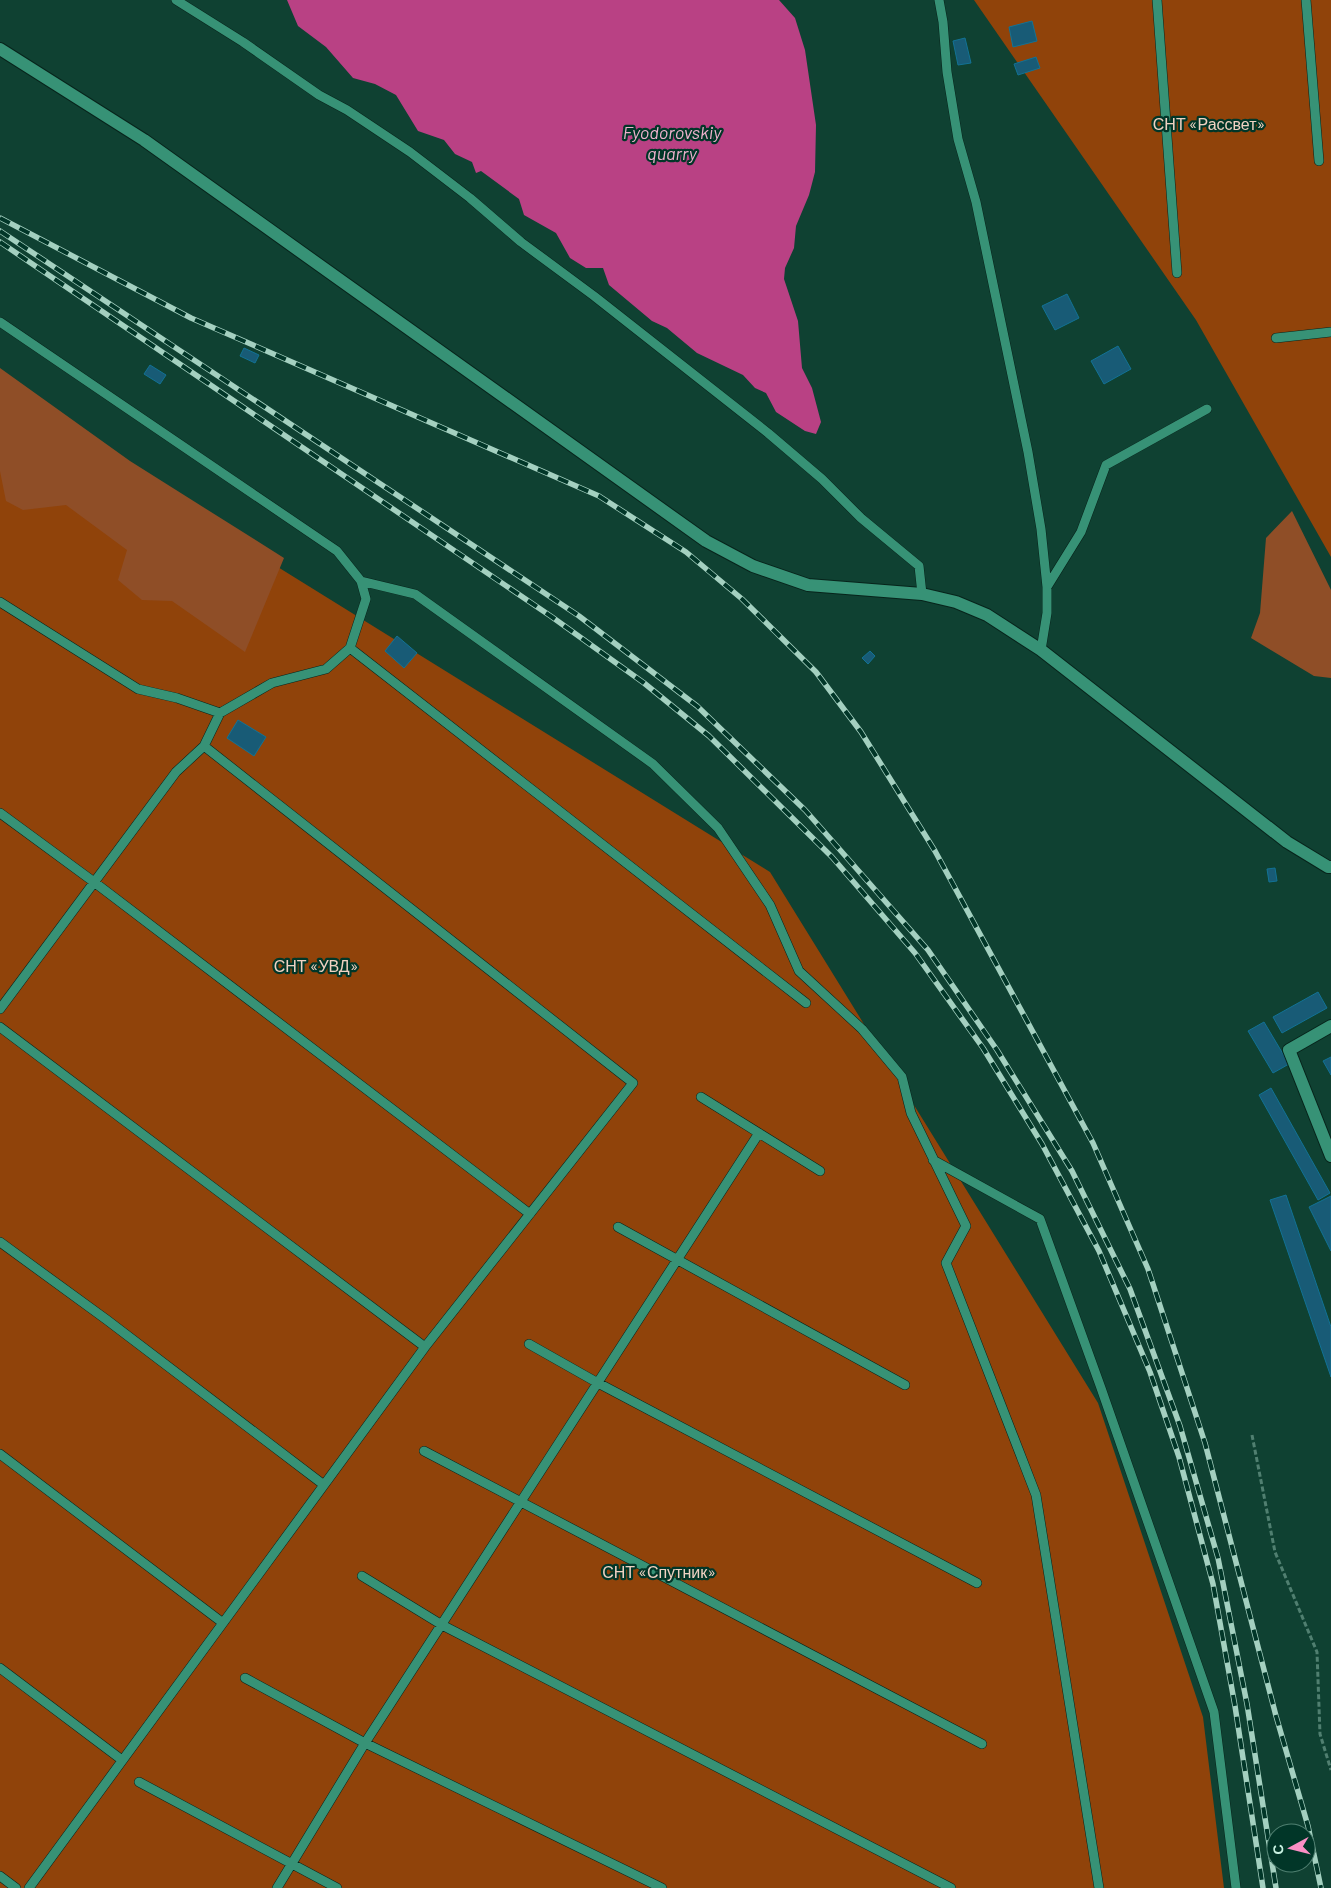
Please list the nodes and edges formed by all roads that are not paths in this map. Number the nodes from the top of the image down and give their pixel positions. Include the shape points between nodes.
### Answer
1 (176, 0) edge
2 (939, 0) edge
3 (1157, 0) edge
4 (1306, 0) edge
5 (0, 49) edge
6 (1318, 161) dead end
7 (1176, 273) dead end
8 (0, 322) edge
9 (1331, 332) edge
10 (1276, 338) dead end
11 (1207, 409) dead end
12 (361, 581) junction
13 (1047, 587) junction
14 (922, 594) junction
15 (0, 602) edge
16 (350, 648) junction
17 (1042, 650) junction
18 (220, 713) junction
19 (204, 746) junction
20 (0, 813) edge
21 (1331, 867) edge
22 (94, 882) junction
23 (806, 1003) dead end
24 (0, 1009) edge
25 (1331, 1026) edge
26 (0, 1027) edge
27 (701, 1097) dead end
28 (759, 1133) junction
29 (1331, 1156) edge
30 (933, 1160) junction
31 (820, 1171) dead end
32 (530, 1214) junction
33 (618, 1227) dead end
34 (0, 1242) edge
35 (679, 1259) junction
36 (529, 1344) dead end
37 (425, 1346) junction
38 (598, 1383) junction
39 (905, 1385) dead end
40 (424, 1451) dead end
41 (0, 1454) edge
42 (324, 1485) junction
43 (521, 1503) junction
44 (362, 1576) dead end
45 (977, 1583) dead end
46 (223, 1623) junction
47 (442, 1625) junction
48 (0, 1668) edge
49 (245, 1678) dead end
50 (365, 1743) junction
51 (982, 1744) dead end
52 (122, 1760) junction
53 (138, 1782) dead end
54 (292, 1865) junction
55 (0, 1876) edge
56 (16, 1888) edge
57 (29, 1888) edge
58 (277, 1888) edge
59 (337, 1888) edge
60 (662, 1888) edge
61 (951, 1888) edge
62 (1099, 1888) edge
63 (1236, 1888) edge

1 - 14 lane via 410,152 760,427 920,566
2 - 13 lane via 958,139 976,202 1028,452
3 - 7 lane
4 - 6 lane
5 - 14 street via 144,140 706,541 753,566 808,585
8 - 12 lane via 337,551
9 - 10 lane
11 - 13 lane via 1106,465 1081,532
12 - 16 lane via 366,599
12 - 30 lane via 415,594 653,764 718,828 770,905 799,971 862,1029 902,1078 911,1113
13 - 17 lane
14 - 17 street via 956,602 987,615
15 - 18 lane via 138,689
16 - 18 lane via 326,669 272,683
16 - 23 lane
17 - 21 street via 1287,842
18 - 19 lane
19 - 22 lane via 176,772
19 - 32 lane via 633,1082
20 - 22 lane
22 - 24 lane
22 - 32 lane
25 - 29 street via 1289,1050
26 - 37 lane
27 - 28 lane
28 - 31 lane
28 - 35 lane
30 - 62 lane via 966,1226 946,1263 1036,1495
30 - 63 lane via 1040,1219 1214,1712
32 - 37 lane
33 - 35 lane
34 - 42 lane
35 - 38 lane
35 - 39 lane
36 - 38 lane
37 - 42 lane
38 - 43 lane
38 - 45 lane
40 - 43 lane
41 - 46 lane
42 - 46 lane
43 - 47 lane
43 - 51 lane
44 - 47 lane
46 - 52 lane
47 - 50 lane
47 - 61 lane
48 - 52 lane
49 - 50 lane
50 - 54 lane
50 - 60 lane
52 - 57 lane
53 - 54 lane
54 - 58 lane
54 - 59 lane
55 - 56 lane

